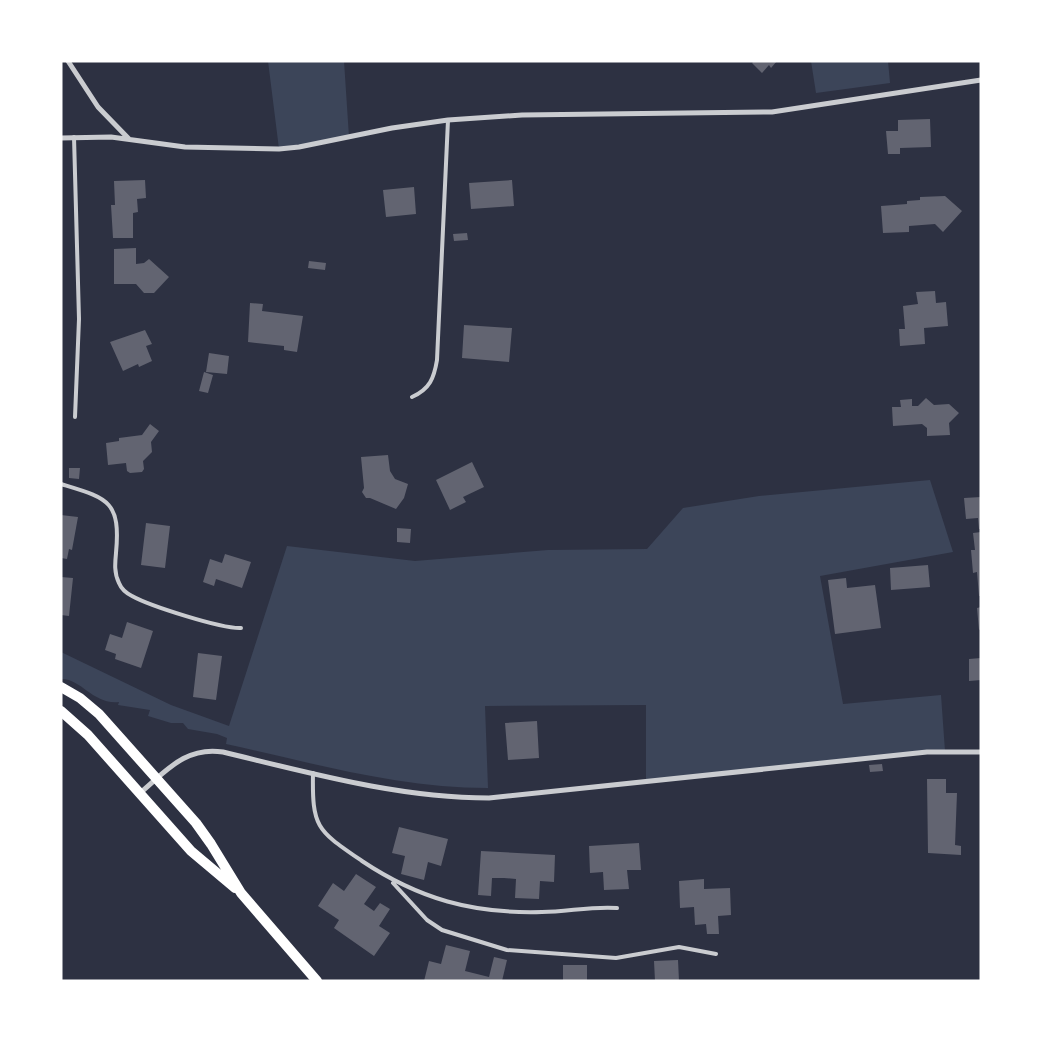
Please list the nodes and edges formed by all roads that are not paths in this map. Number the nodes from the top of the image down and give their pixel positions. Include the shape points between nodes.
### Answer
1 (68, 61) edge
2 (981, 80) edge
3 (448, 120) junction
4 (74, 137) junction
5 (61, 138) edge
6 (129, 139) junction
7 (412, 397) dead end
8 (75, 417) dead end
9 (61, 484) edge
10 (241, 628) dead end
11 (61, 687) edge
12 (61, 711) edge
13 (981, 752) edge
14 (313, 773) junction
15 (157, 778) junction
16 (140, 793) junction
17 (390, 879) junction
18 (242, 893) junction
19 (617, 908) dead end
20 (716, 954) dead end
21 (317, 981) edge

1 - 6 street via 98,107
2 - 3 street via 772,112 522,115
3 - 6 street via 279,149 222,149
3 - 7 lane via 437,360 428,388
4 - 5 street
4 - 6 street
4 - 8 lane via 79,310
9 - 10 lane via 99,496 112,508 118,524 116,573 118,582 130,595 221,626
11 - 15 main road via 99,714
12 - 16 main road via 88,735
13 - 14 street via 927,752 489,798 420,794
14 - 15 street via 206,751 183,758
14 - 17 lane via 313,813 322,829 335,843
15 - 16 street
15 - 18 main road via 204,833
16 - 18 main road via 191,851
17 - 19 lane via 423,895 492,910 542,912 586,907
17 - 20 lane via 427,920 442,930 507,950 616,958 679,947
18 - 21 main road

